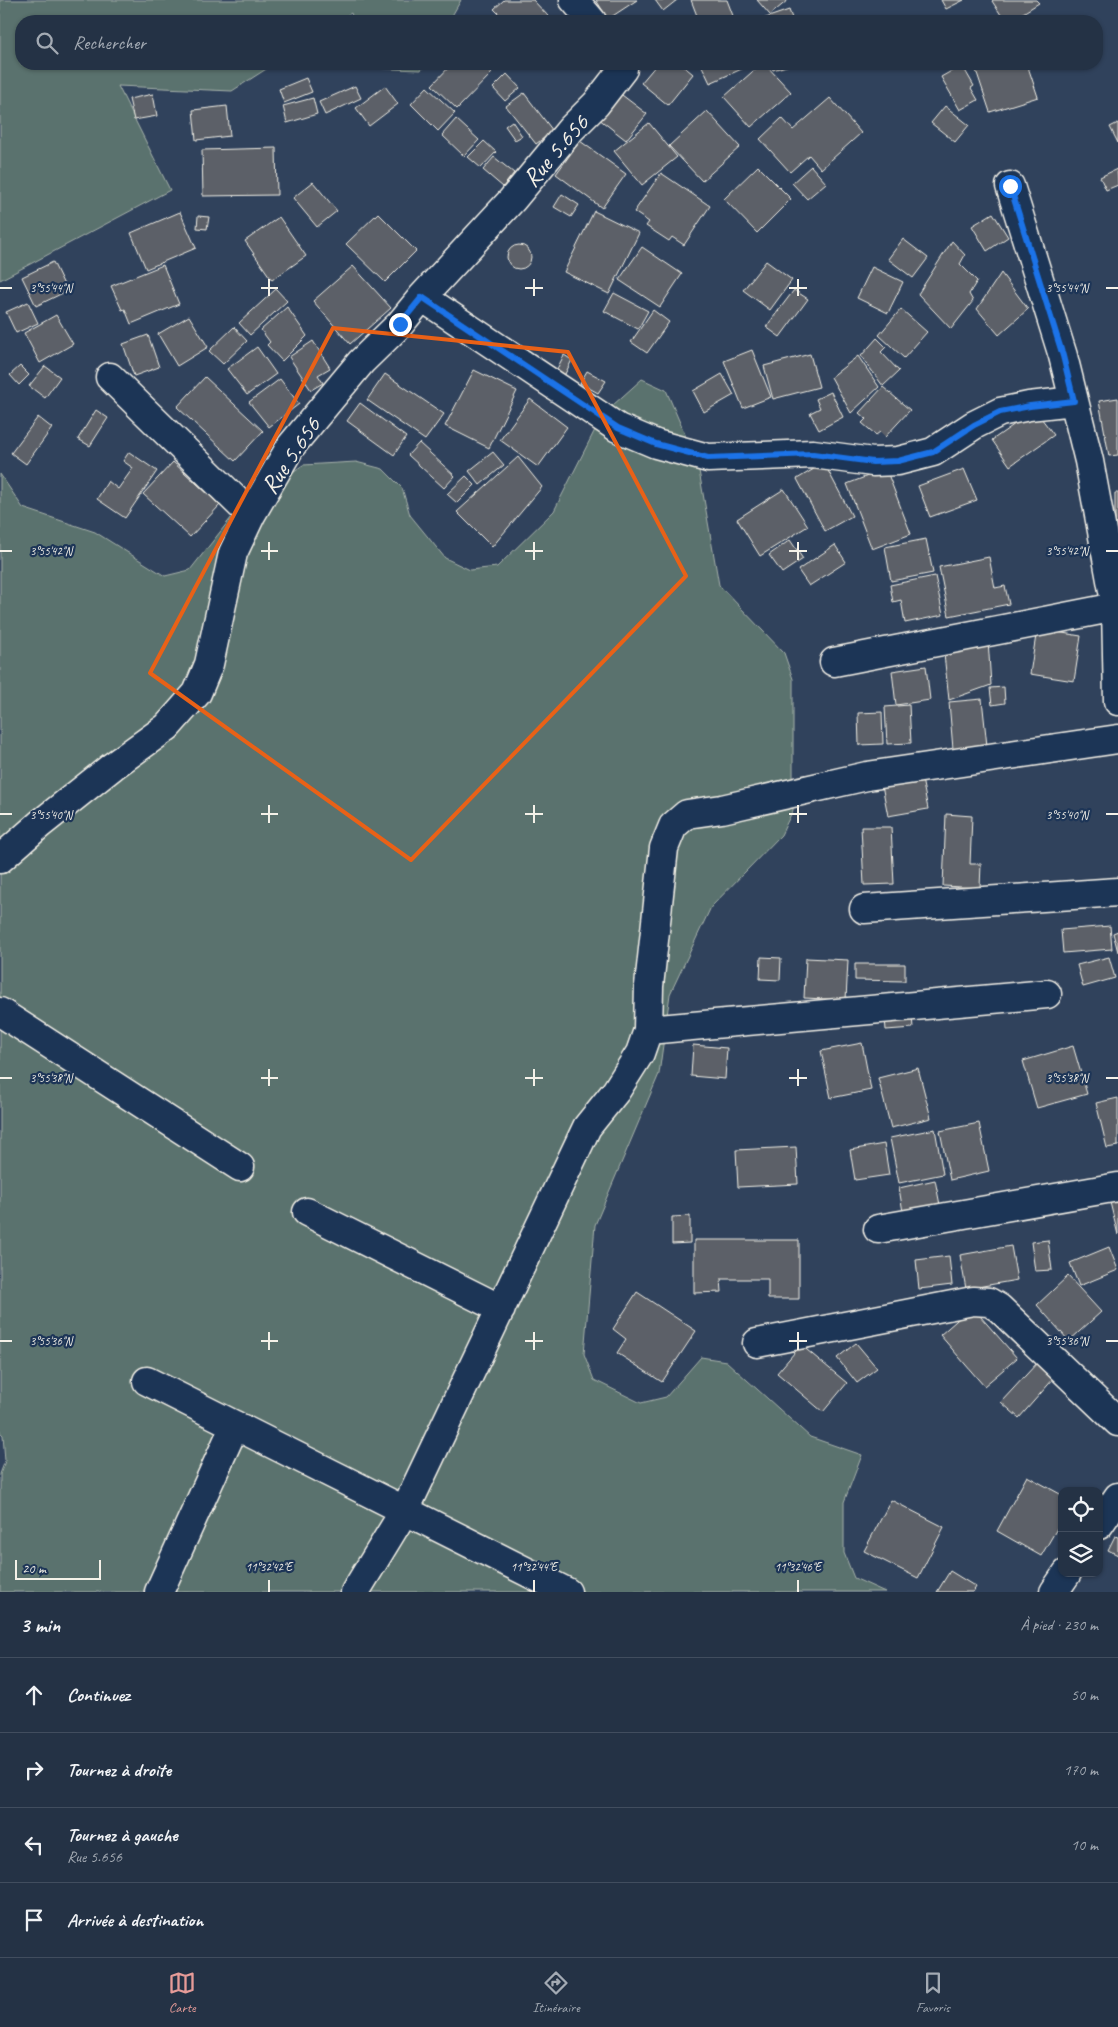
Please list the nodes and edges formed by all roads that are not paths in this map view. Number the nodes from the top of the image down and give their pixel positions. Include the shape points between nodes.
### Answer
1 (574, 0) edge
2 (587, 15) edge
3 (623, 70) edge
4 (1010, 186) dead end
5 (422, 297) junction
6 (110, 377) dead end
7 (1074, 401) junction
8 (251, 515) junction
9 (1116, 607) junction
10 (834, 662) dead end
11 (1118, 701) edge
12 (1118, 739) edge
13 (0, 859) edge
14 (1118, 892) edge
15 (864, 909) dead end
16 (1047, 994) dead end
17 (0, 1012) edge
18 (648, 1030) junction
19 (240, 1167) dead end
20 (1118, 1187) edge
21 (307, 1212) dead end
22 (878, 1229) dead end
23 (501, 1309) junction
24 (757, 1342) dead end
25 (148, 1381) dead end
26 (1118, 1422) edge
27 (235, 1425) junction
28 (1118, 1497) edge
29 (404, 1510) junction
30 (1103, 1519) edge
31 (1064, 1577) edge
32 (159, 1592) edge
33 (355, 1592) edge
34 (567, 1592) edge
35 (1054, 1592) edge

1 - 2 street
3 - 5 street, Rue 5.656 via 512,200
4 - 7 street
5 - 7 street via 618,428 656,444 708,458 813,454 873,462 898,461 933,452 1000,412
5 - 8 street, Rue 5.656 via 361,362 291,446
6 - 8 street
7 - 9 street via 1089,461
8 - 13 street, Rue 5.656 via 233,553 209,664 197,693 166,727
9 - 10 street
9 - 11 street
12 - 18 street via 867,776 687,814 673,826 664,848 649,986
14 - 15 street
16 - 18 street
17 - 19 street
18 - 23 street via 640,1052 616,1091 587,1127
20 - 22 street
21 - 23 street
23 - 29 street
24 - 26 street via 973,1301 989,1302
25 - 27 street
27 - 29 street
27 - 32 street
28 - 30 street
29 - 33 street
29 - 34 street
31 - 35 street

